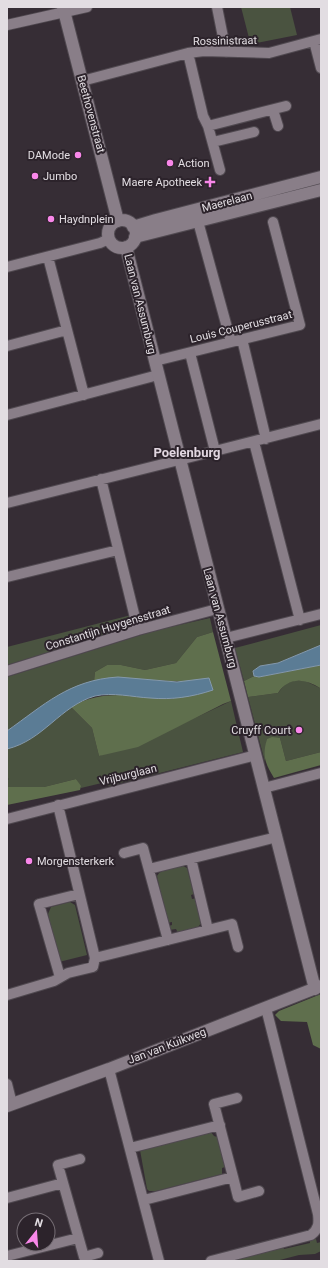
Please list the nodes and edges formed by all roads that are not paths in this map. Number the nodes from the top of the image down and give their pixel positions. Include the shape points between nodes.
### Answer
1 (87, 7) edge
2 (217, 7) edge
3 (64, 10) edge
4 (7, 25) edge
5 (318, 40) edge
6 (226, 52) junction
7 (188, 53) junction
8 (321, 68) edge
9 (82, 81) junction
10 (286, 106) dead end
11 (273, 110) junction
12 (208, 126) junction
13 (278, 126) dead end
14 (254, 132) dead end
15 (213, 142) junction
16 (220, 170) dead end
17 (321, 177) edge
18 (321, 190) edge
19 (197, 215) junction
20 (118, 220) junction
21 (273, 222) dead end
22 (134, 232) junction
23 (109, 239) junction
24 (126, 247) junction
25 (48, 257) junction
26 (7, 268) edge
27 (67, 330) junction
28 (242, 340) junction
29 (231, 342) junction
30 (7, 346) edge
31 (190, 353) junction
32 (155, 361) junction
33 (158, 375) junction
34 (84, 395) junction
35 (7, 415) edge
36 (321, 424) edge
37 (266, 439) junction
38 (254, 442) junction
39 (215, 451) junction
40 (179, 459) junction
41 (101, 479) junction
42 (7, 503) edge
43 (118, 550) junction
44 (7, 577) edge
45 (217, 609) junction
46 (321, 614) edge
47 (300, 620) junction
48 (138, 630) junction
49 (226, 638) junction
50 (7, 671) edge
51 (256, 755) junction
52 (321, 773) edge
53 (264, 788) junction
54 (58, 805) junction
55 (7, 819) edge
56 (277, 837) junction
57 (124, 853) dead end
58 (191, 858) junction
59 (149, 869) junction
60 (79, 894) junction
61 (208, 930) junction
62 (168, 940) junction
63 (238, 946) dead end
64 (95, 958) junction
65 (60, 977) junction
66 (318, 988) edge
67 (7, 995) edge
68 (266, 1008) junction
69 (109, 1069) junction
70 (7, 1084) edge
71 (237, 1098) dead end
72 (9, 1105) edge
73 (220, 1125) junction
74 (130, 1148) junction
75 (80, 1159) dead end
76 (233, 1177) junction
77 (63, 1183) junction
78 (259, 1191) dead end
79 (7, 1198) edge
80 (144, 1200) junction
81 (319, 1214) edge
82 (78, 1238) junction
83 (98, 1253) dead end
84 (7, 1256) edge
85 (159, 1261) edge
86 (211, 1261) edge

1 - 3 street
2 - 6 street
3 - 4 street
3 - 9 street, Beethovenstraat
5 - 6 street, Rossinistraat via 269,53
5 - 8 street
6 - 7 street, Rossinistraat
7 - 9 street, Rossinistraat
7 - 12 street via 203,116
9 - 20 street, Beethovenstraat
10 - 11 street
11 - 12 street
11 - 13 street
12 - 15 street
14 - 15 street
15 - 16 street
17 - 19 street, Maerelaan
18 - 19 street, Maerelaan
19 - 22 street, Maerelaan
19 - 29 street
20 - 22 street via 127,221
20 - 23 street via 109,228
21 - 28 street, Louis Couperusstraat via 300,325
22 - 24 street via 131,243
23 - 24 street via 116,246
23 - 25 street via 100,244
24 - 32 street, Laan van Assumburg
25 - 26 street
25 - 27 street
27 - 30 street
27 - 34 street
28 - 29 street, Louis Couperusstraat
28 - 37 street
29 - 31 street, Louis Couperusstraat
31 - 32 street, Louis Couperusstraat
31 - 39 street
32 - 33 street, Laan van Assumburg
33 - 34 street
33 - 40 street, Laan van Assumburg
34 - 35 street
36 - 37 street
37 - 38 street
38 - 39 street
38 - 47 street
39 - 40 street
40 - 41 street
40 - 45 street, Laan van Assumburg
41 - 42 street
41 - 43 street
43 - 44 street
43 - 48 street
45 - 48 street, Constantijn Huygensstraat
45 - 49 street, Laan van Assumburg
46 - 47 street
47 - 49 street
48 - 50 street, Constantijn Huygensstraat
49 - 51 street, Laan van Assumburg
51 - 53 street, Laan van Assumburg
51 - 54 street, Vrijburglaan
52 - 53 street
53 - 56 street, Laan van Assumburg
54 - 55 street, Vrijburglaan
54 - 60 street
56 - 58 street
56 - 66 street, Laan van Assumburg
57 - 59 street via 143,848
58 - 59 street
58 - 61 street
59 - 62 street
60 - 64 street
60 - 65 street via 39,904
61 - 62 street
61 - 63 street via 232,924
62 - 64 street
64 - 65 street via 93,967
65 - 67 street
66 - 68 street, Jan van Kuikweg
68 - 69 street, Jan van Kuikweg
68 - 81 street
69 - 72 street, Jan van Kuikweg
69 - 74 street
70 - 72 street
71 - 73 street via 214,1104
73 - 74 street
73 - 76 street
74 - 80 street
75 - 77 street via 58,1165
76 - 78 street via 238,1197
76 - 80 street
77 - 79 street
77 - 82 street
80 - 85 street
81 - 86 street via 318,1226 311,1235
82 - 83 street via 84,1257
82 - 84 street

